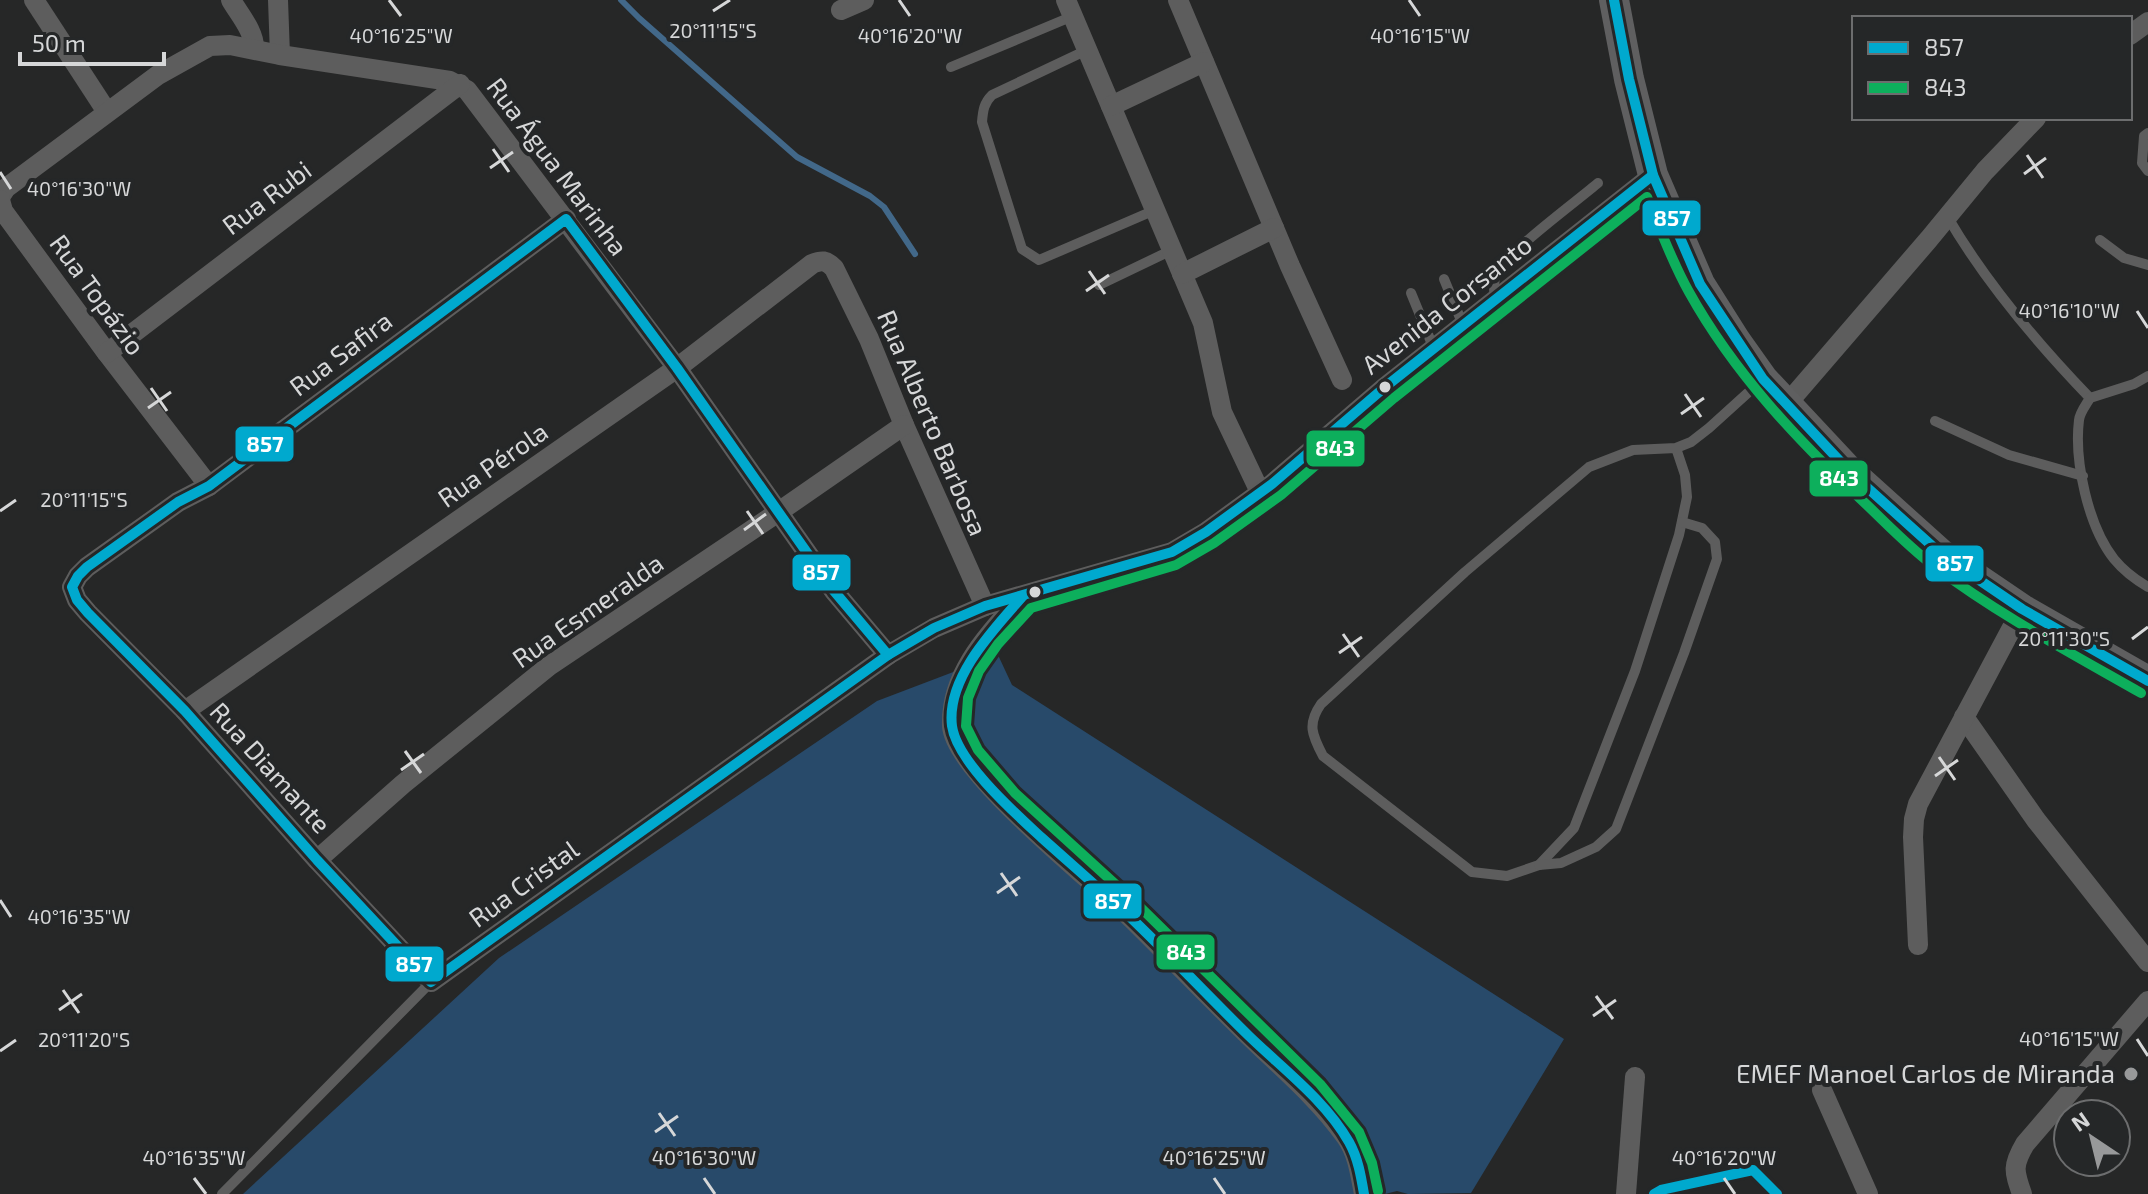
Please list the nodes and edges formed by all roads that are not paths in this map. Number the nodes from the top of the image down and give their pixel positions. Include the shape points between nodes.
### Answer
1 (34, 0) edge
2 (231, 0) edge
3 (278, 0) edge
4 (864, 0) edge
5 (1178, 0) edge
6 (1614, 0) edge
7 (1070, 8) edge
8 (841, 10) dead end
9 (254, 49) junction
10 (1087, 50) junction
11 (280, 55) junction
12 (1204, 62) junction
13 (951, 67) dead end
14 (460, 84) junction
15 (1111, 106) junction
16 (107, 112) junction
17 (2034, 120) edge
18 (2148, 133) edge
19 (2148, 171) edge
20 (1653, 175) junction
21 (1598, 183) dead end
22 (1, 203) edge
23 (1155, 210) junction
24 (1947, 216) junction
25 (566, 219) junction
26 (1274, 228) junction
27 (2100, 240) dead end
28 (1172, 250) junction
29 (828, 262) joint
30 (2148, 265) edge
31 (1182, 274) junction
32 (1444, 279) dead end
33 (1099, 285) dead end
34 (1411, 293) dead end
35 (1495, 301) junction
36 (1463, 326) junction
37 (1434, 349) junction
38 (107, 353) junction
39 (677, 368) junction
40 (2148, 376) edge
41 (1763, 379) junction
42 (1342, 380) dead end
43 (2090, 398) junction
44 (1786, 405) junction
45 (1935, 421) dead end
46 (904, 425) junction
47 (1676, 448) junction
48 (2083, 476) junction
49 (209, 486) junction
50 (1260, 492) junction
51 (777, 513) junction
52 (1682, 522) junction
53 (72, 587) joint
54 (2148, 587) edge
55 (1023, 596) junction
56 (985, 606) junction
57 (2022, 609) junction
58 (888, 655) junction
59 (2148, 681) edge
60 (185, 711) junction
61 (1964, 717) junction
62 (317, 860) junction
63 (1539, 865) junction
64 (1918, 945) dead end
65 (2148, 962) edge
66 (431, 982) junction
67 (2148, 1001) edge
68 (1635, 1077) dead end
69 (1822, 1090) dead end
70 (222, 1194) edge
71 (1364, 1194) edge
72 (1626, 1194) edge
73 (1654, 1194) edge
74 (1777, 1194) edge
75 (1868, 1194) edge
76 (2022, 1194) edge

1 - 16 street
2 - 9 street
3 - 11 street
4 - 8 street
5 - 12 street
6 - 20 street
7 - 10 street
7 - 13 lane
9 - 11 street, Rua Água Marinha
9 - 16 street, Rua Água Marinha via 210,46
10 - 15 street
10 - 23 lane via 992,95 983,109 982,122 1022,249 1039,260
11 - 14 street, Rua Água Marinha
12 - 15 street
12 - 26 street
14 - 25 street, Rua Água Marinha
14 - 38 street, Rua Rubi
15 - 23 street
16 - 22 street, Rua Água Marinha via 6,188
17 - 24 street
18 - 19 lane via 2142,163
20 - 35 street, Avenida Corsanto
20 - 41 street via 1700,284
21 - 35 lane via 1497,271
22 - 38 street, Rua Topázio
23 - 28 street
24 - 43 lane via 1972,258 2047,354
24 - 44 street
25 - 39 street, Rua Água Marinha
25 - 49 street, Rua Safira
26 - 31 street
26 - 42 street
27 - 30 lane via 2124,258
28 - 31 street
28 - 33 lane
29 - 39 street, Rua Pérola via 812,264
29 - 46 street, Rua Alberto Barbosa via 869,339
31 - 50 street via 1203,323 1222,412
32 - 36 lane
34 - 37 lane
35 - 36 street, Avenida Corsanto
36 - 37 street, Avenida Corsanto
37 - 50 street, Avenida Corsanto
38 - 49 street, Rua Topázio
39 - 51 street, Rua Água Marinha
39 - 60 street, Rua Pérola
40 - 43 lane
41 - 44 street
41 - 47 lane via 1709,428
43 - 48 lane via 2079,417
44 - 57 street via 1941,554
45 - 48 lane via 2009,455
46 - 51 street, Rua Esmeralda
46 - 56 street, Rua Alberto Barbosa
47 - 52 lane via 1687,497
47 - 63 lane via 1633,450 1589,467 1465,572 1314,715 1312,735 1323,756 1472,872 1507,876
48 - 54 lane via 2096,528 2114,559
49 - 53 street, Rua Safira via 87,567
50 - 55 street, Avenida Corsanto via 1172,552
51 - 58 street, Rua Água Marinha
51 - 62 street, Rua Esmeralda via 549,666
52 - 63 lane via 1635,671 1574,828
52 - 63 lane via 1702,528 1715,542 1717,559 1616,829 1596,847 1561,863
53 - 60 street, Rua Diamante via 88,613
55 - 56 street, Avenida Corsanto
55 - 71 street via 987,635 954,695 952,729 966,758 1005,803 1309,1093 1347,1139
56 - 58 street, Avenida Corsanto
57 - 59 street
57 - 61 street
58 - 66 street, Rua Cristal
60 - 62 street, Rua Diamante
61 - 64 street via 1914,819
61 - 65 street via 2036,820
62 - 66 street, Rua Diamante
66 - 70 lane, Rua Cristal
67 - 76 street via 2025,1144 2014,1169
68 - 72 street
69 - 75 street
73 - 74 lane via 1753,1170

